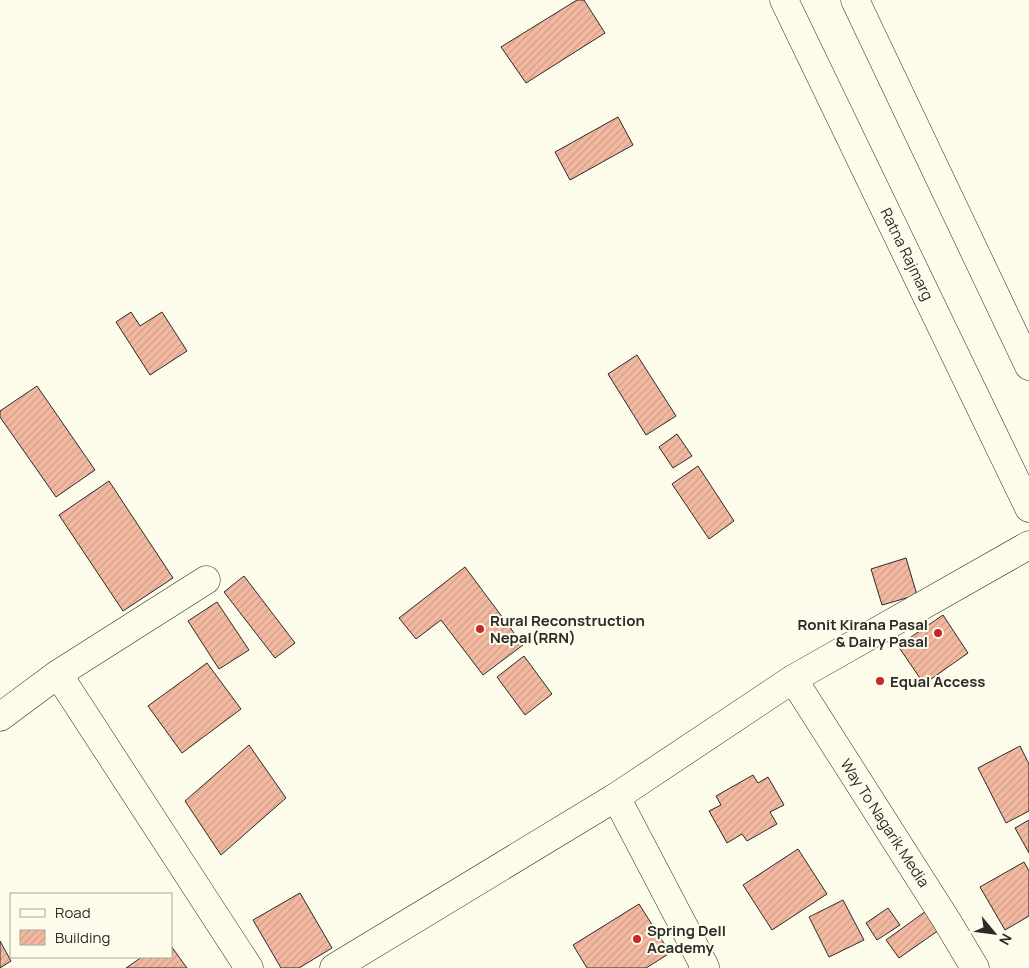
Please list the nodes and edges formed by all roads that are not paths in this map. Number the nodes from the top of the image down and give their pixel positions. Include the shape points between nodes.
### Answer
1 (784, 0) edge
2 (855, 0) edge
3 (1029, 366) edge
4 (1029, 508) edge
5 (1029, 545) edge
6 (206, 580) dead end
7 (58, 674) junction
8 (793, 679) junction
9 (0, 717) edge
10 (616, 797) junction
11 (249, 968) edge
12 (334, 968) edge
13 (702, 968) edge
14 (975, 968) edge

1 - 4 main road, Ratna Rajmarg
2 - 3 main road
5 - 8 main road
6 - 7 main road
7 - 9 main road
7 - 11 main road
8 - 10 main road
8 - 14 main road, Way To Nagarik Media
10 - 12 main road
10 - 13 main road via 705,966

